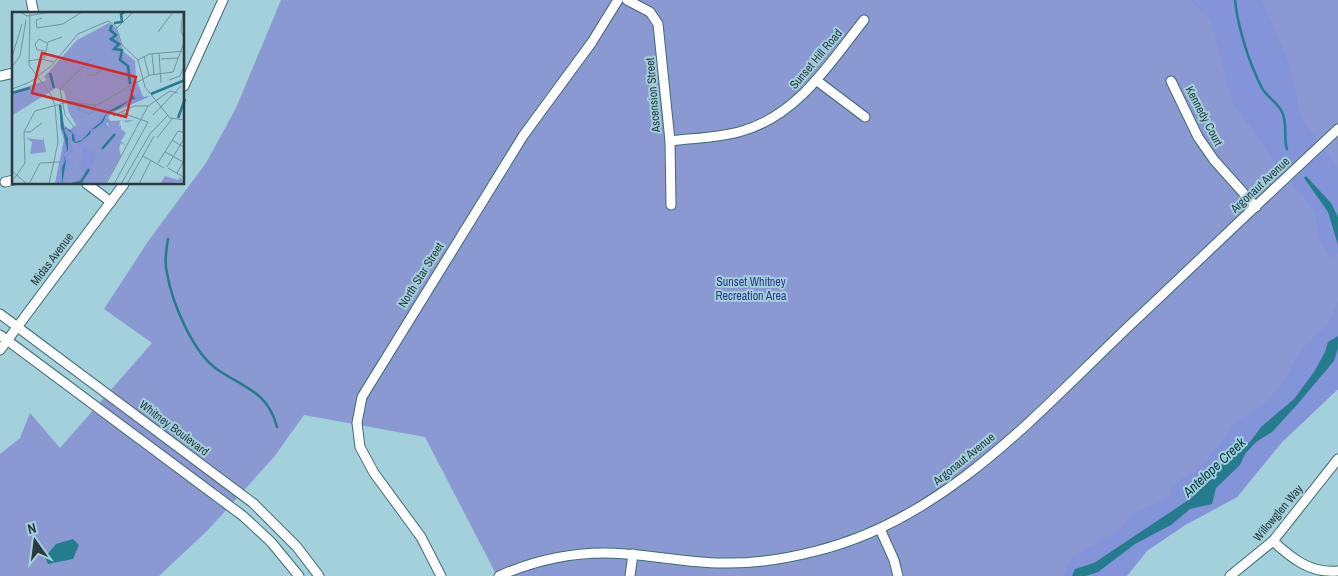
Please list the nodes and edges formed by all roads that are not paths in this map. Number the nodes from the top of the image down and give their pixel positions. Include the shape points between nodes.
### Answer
1 (223, 0) edge
2 (618, 0) edge
3 (628, 0) edge
4 (864, 20) dead end
5 (186, 74) edge
6 (816, 80) junction
7 (1171, 81) dead end
8 (865, 117) dead end
9 (1338, 128) edge
10 (670, 141) junction
11 (87, 185) edge
12 (123, 185) edge
13 (111, 202) junction
14 (671, 205) dead end
15 (1256, 206) junction
16 (0, 314) edge
17 (17, 327) junction
18 (4, 338) edge
19 (0, 350) edge
20 (1338, 459) edge
21 (880, 529) junction
22 (1273, 541) junction
23 (633, 554) junction
24 (1338, 571) edge
25 (299, 576) edge
26 (319, 576) edge
27 (441, 576) edge
28 (499, 576) edge
29 (630, 576) edge
30 (898, 576) edge
31 (1230, 576) edge

1 - 5 street
2 - 27 street, North Star Street via 592,42 523,136 362,396 356,423 360,447 374,473 421,537
3 - 10 street, Ascension Street via 650,12 658,24
4 - 6 street, Sunset Hill Road
6 - 8 street
6 - 10 street, Sunset Hill Road via 792,106 759,125 724,135
7 - 15 street, Kennedy Court via 1198,137 1214,160
9 - 15 street, Argonaut Avenue
10 - 14 street, Ascension Street
11 - 13 street
12 - 13 street, Midas Avenue
13 - 17 street, Midas Avenue
15 - 21 street, Argonaut Avenue via 1012,436 931,501
16 - 17 street, Whitney Boulevard
17 - 18 street, Midas Avenue
17 - 26 street, Whitney Boulevard via 253,503 297,547
18 - 19 street, Midas Avenue
18 - 25 street via 243,516 271,542
20 - 22 street, Willowglen Way
21 - 23 street, Argonaut Avenue via 838,545 771,560 722,563
21 - 30 street
22 - 24 street via 1305,566
22 - 31 street, Willowglen Way
23 - 28 street, Argonaut Avenue via 590,553 555,558
23 - 29 street

